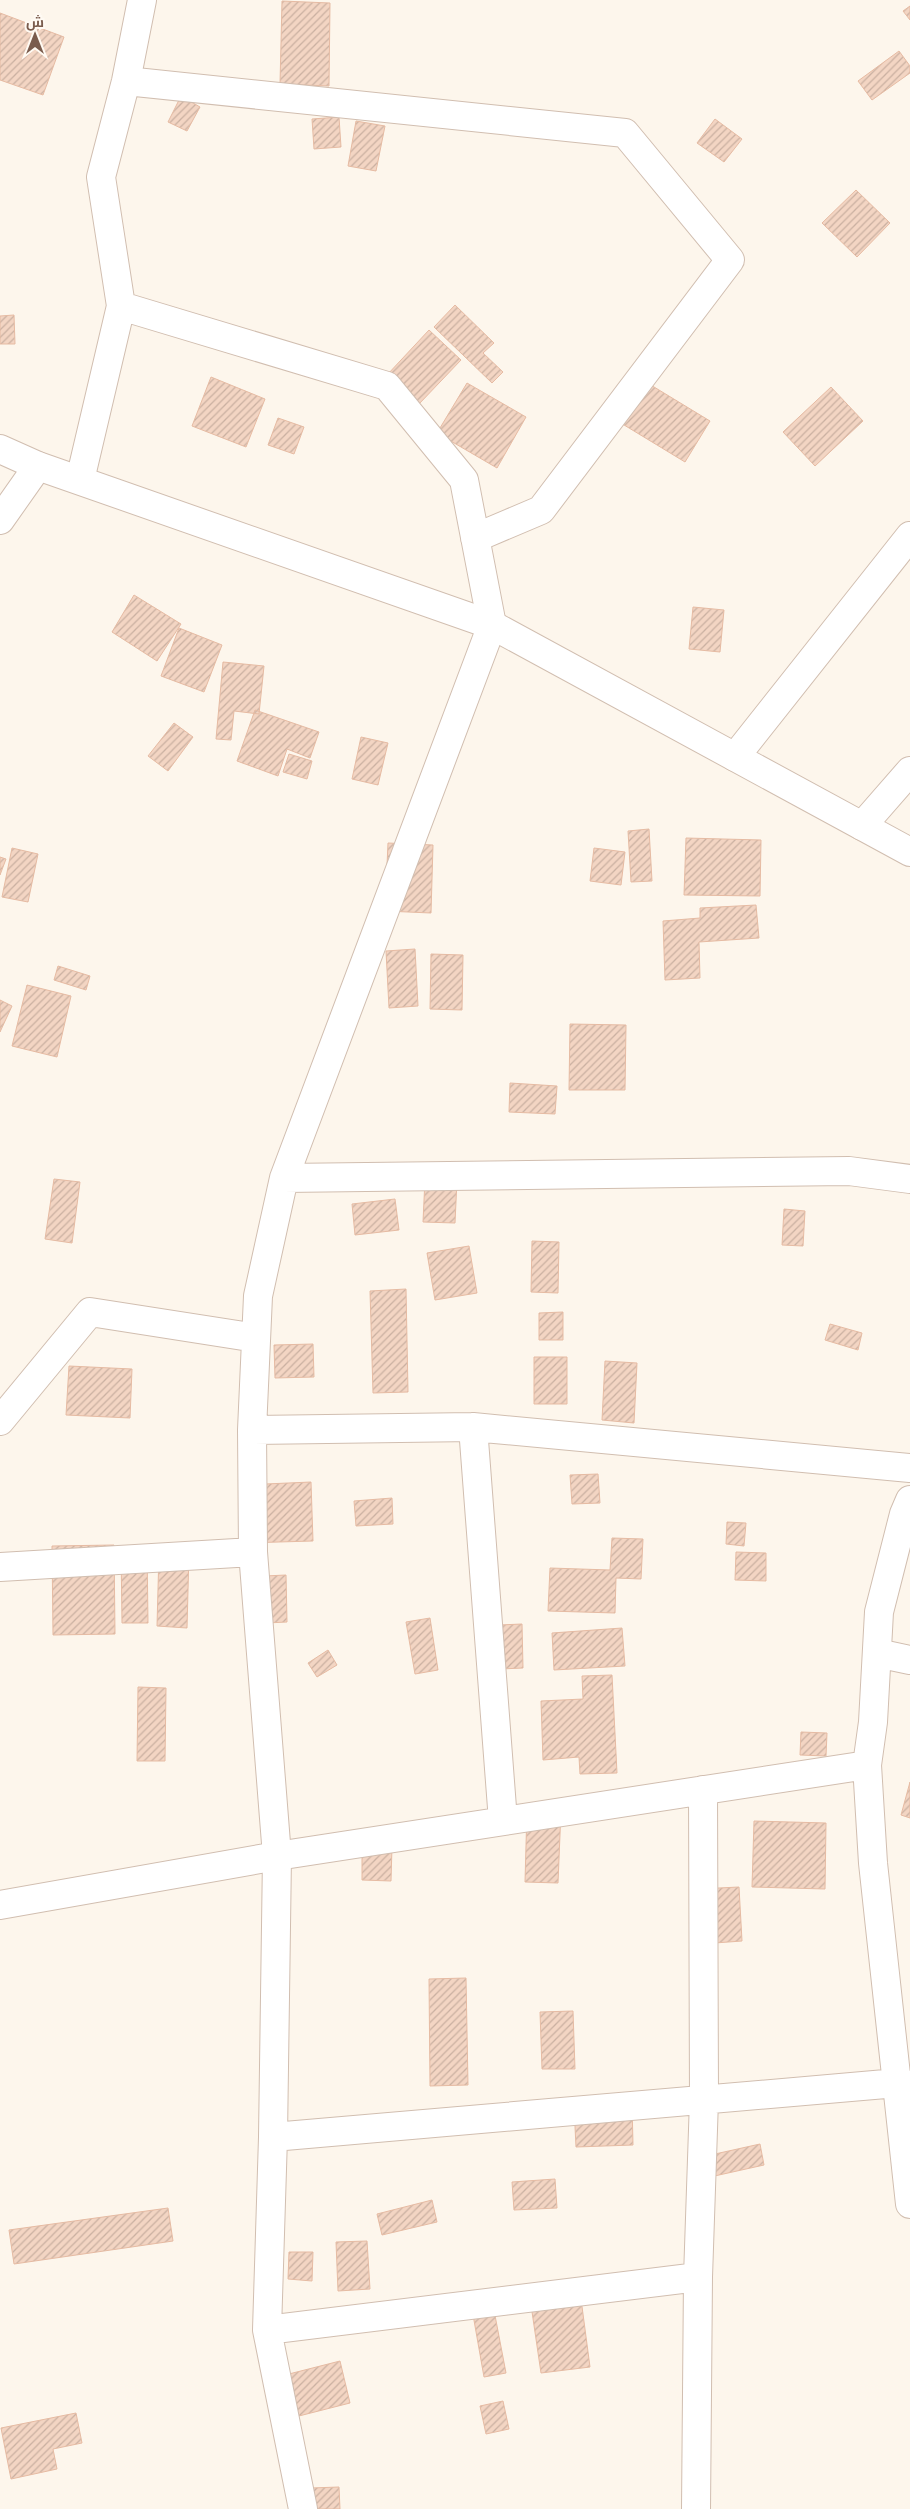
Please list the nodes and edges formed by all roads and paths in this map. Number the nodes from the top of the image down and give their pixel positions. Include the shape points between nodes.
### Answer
1 (142, 0) edge
2 (126, 81) junction
3 (121, 306) junction
4 (0, 449) edge
5 (38, 466) junction
6 (80, 480) junction
7 (0, 520) edge
8 (910, 536) edge
9 (475, 538) junction
10 (492, 625) junction
11 (735, 757) junction
12 (910, 771) edge
13 (862, 826) junction
14 (910, 852) edge
15 (284, 1178) junction
16 (910, 1180) edge
17 (256, 1338) junction
18 (0, 1420) edge
19 (473, 1427) junction
20 (252, 1430) junction
21 (910, 1468) edge
22 (910, 1500) edge
23 (253, 1552) junction
24 (0, 1567) edge
25 (877, 1653) junction
26 (910, 1660) edge
27 (867, 1764) junction
28 (703, 1790) junction
29 (503, 1821) junction
30 (277, 1856) junction
31 (0, 1905) edge
32 (903, 2084) edge
33 (704, 2100) junction
34 (273, 2137) junction
35 (910, 2204) edge
36 (698, 2277) junction
37 (267, 2330) junction
38 (303, 2509) edge
39 (696, 2509) edge

1 - 2 street
2 - 3 street via 101,177
2 - 9 street via 625,133 730,260 540,510
3 - 6 street
3 - 9 street via 387,386 464,480
4 - 5 street
5 - 6 street
5 - 7 street
6 - 10 street
8 - 11 street
9 - 10 street
10 - 11 street
10 - 15 street
11 - 13 street
12 - 13 street
13 - 14 street
15 - 16 street via 849,1171
15 - 17 street via 258,1296
17 - 18 street via 90,1312
17 - 20 street
19 - 20 street
19 - 21 street
19 - 29 street
20 - 23 street
22 - 25 street via 879,1612
23 - 24 street
23 - 30 street
25 - 26 street
25 - 27 street
27 - 28 street
27 - 32 street via 873,1863
28 - 29 street
28 - 33 street
29 - 30 street
30 - 31 street
30 - 34 street
32 - 33 street
32 - 35 street
33 - 34 street
33 - 36 street
34 - 37 street
36 - 37 street
36 - 39 street
37 - 38 street

